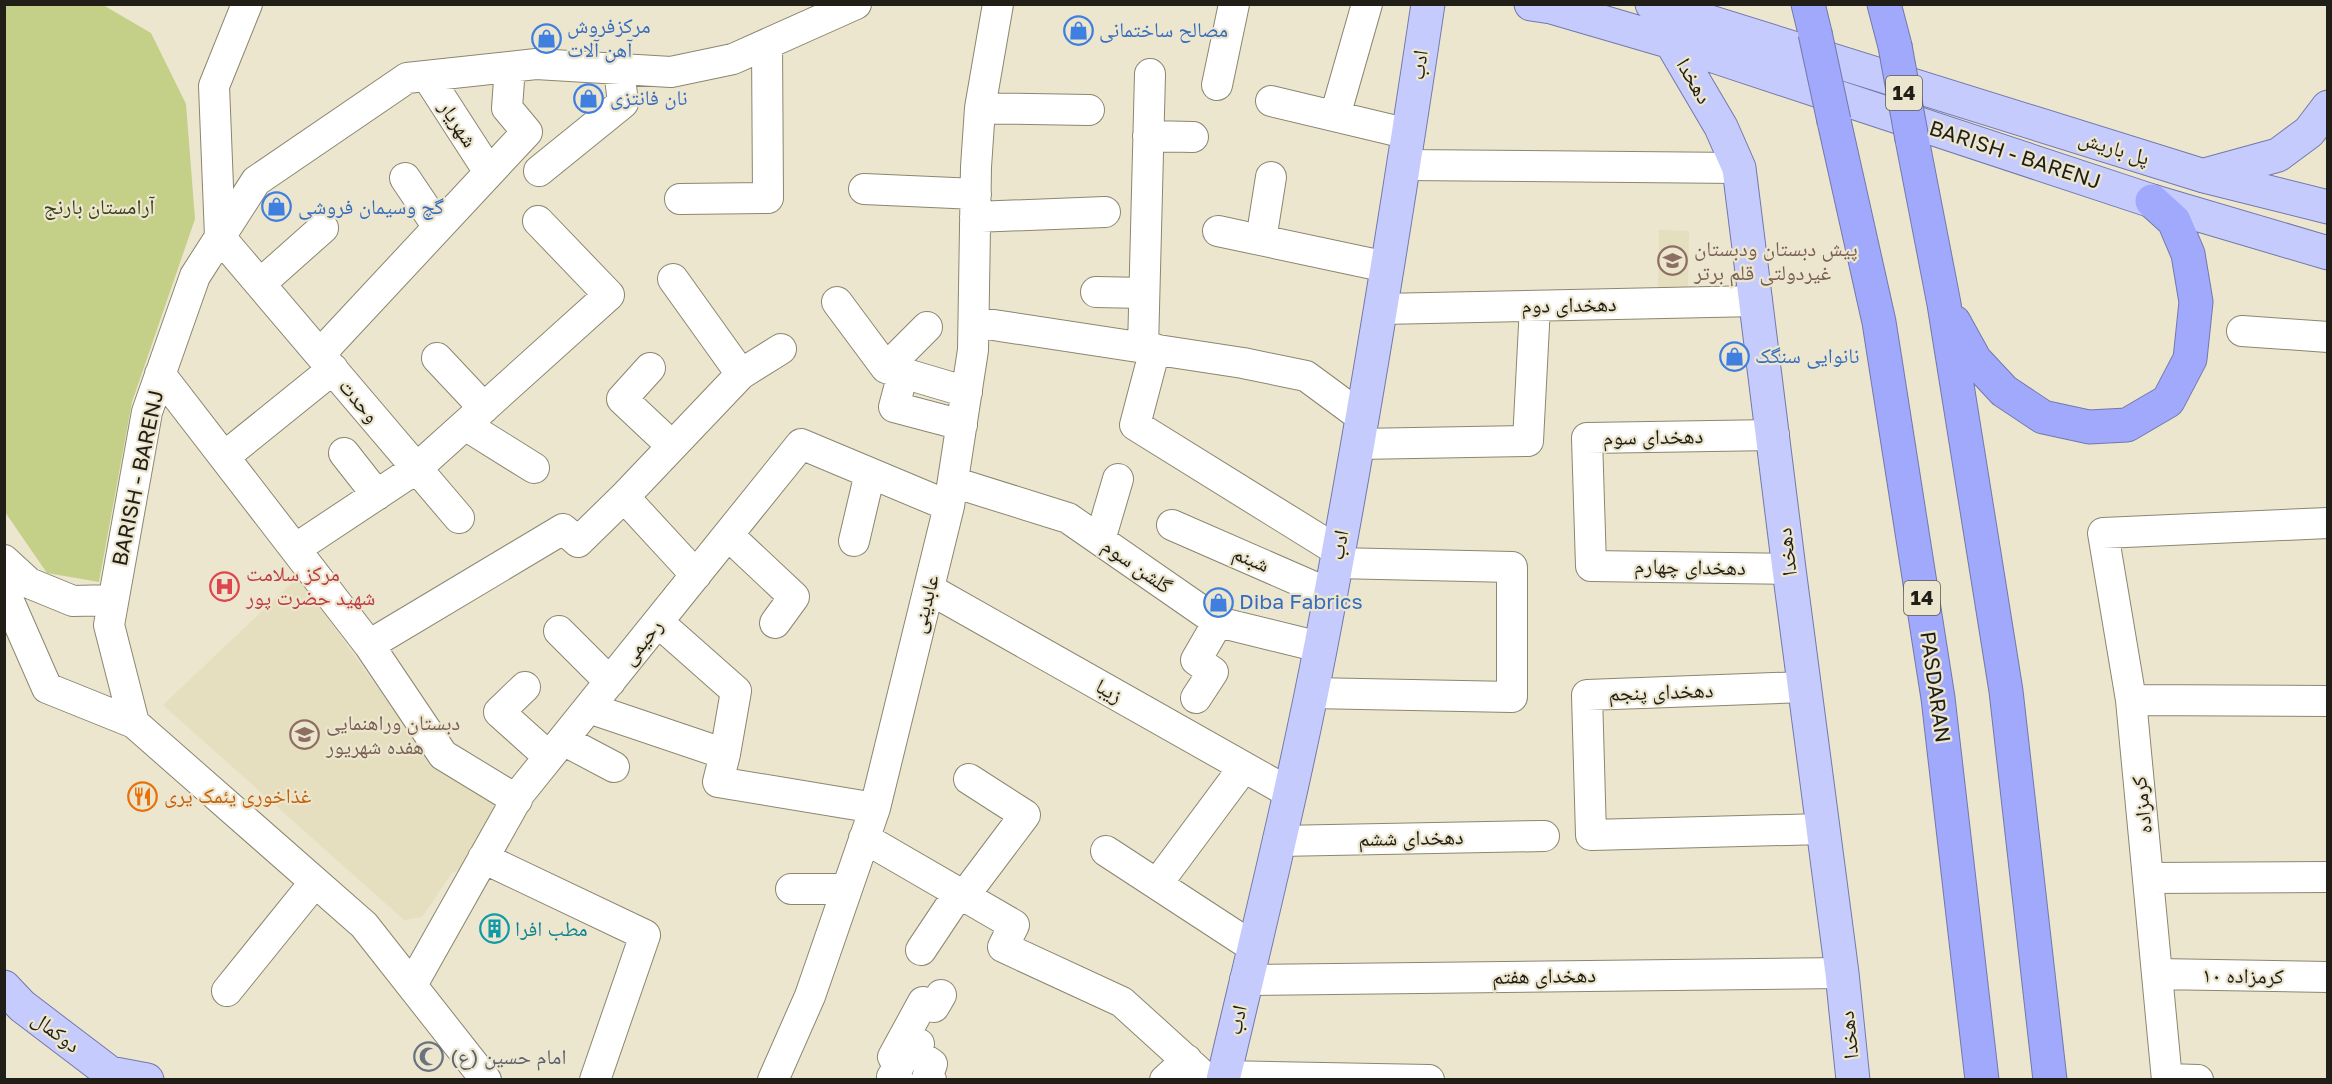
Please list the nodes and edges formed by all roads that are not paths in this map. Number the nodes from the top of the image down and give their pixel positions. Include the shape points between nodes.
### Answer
1 (247, 4) edge
2 (856, 4) edge
3 (998, 4) edge
4 (1234, 4) edge
5 (1367, 4) edge
6 (1428, 4) edge
7 (1531, 4) edge
8 (1652, 4) edge
9 (1884, 4) edge
10 (1897, 4) edge
11 (1811, 19) edge
12 (1671, 42) junction
13 (767, 44) junction
14 (1895, 46) junction
15 (510, 67) junction
16 (619, 69) junction
17 (1150, 74) dead end
18 (427, 76) junction
19 (1217, 85) dead end
20 (1271, 101) dead end
21 (2328, 107) edge
22 (980, 108) junction
23 (1089, 110) dead end
24 (1335, 116) junction
25 (1148, 136) junction
26 (1193, 137) dead end
27 (1406, 149) junction
28 (1739, 168) junction
29 (539, 171) dead end
30 (489, 172) junction
31 (2204, 176) junction
32 (405, 177) dead end
33 (1271, 177) dead end
34 (864, 189) dead end
35 (680, 199) dead end
36 (2152, 201) junction
37 (975, 205) junction
38 (2328, 207) edge
39 (1105, 212) dead end
40 (538, 221) dead end
41 (438, 227) junction
42 (323, 228) dead end
43 (1218, 231) dead end
44 (220, 237) junction
45 (1261, 240) junction
46 (2328, 253) edge
47 (1387, 267) junction
48 (673, 279) dead end
49 (260, 284) junction
50 (1096, 292) dead end
51 (1144, 293) junction
52 (1757, 301) junction
53 (837, 302) dead end
54 (1944, 304) junction
55 (1535, 306) junction
56 (1381, 309) junction
57 (974, 322) junction
58 (927, 327) dead end
59 (2242, 331) dead end
60 (2328, 337) edge
61 (781, 349) dead end
62 (1149, 349) junction
63 (437, 358) dead end
64 (326, 362) junction
65 (650, 368) dead end
66 (895, 371) junction
67 (160, 374) junction
68 (741, 374) junction
69 (967, 392) junction
70 (475, 416) junction
71 (962, 425) junction
72 (1360, 431) junction
73 (1774, 435) junction
74 (672, 446) junction
75 (344, 453) dead end
76 (224, 457) junction
77 (417, 468) junction
78 (534, 468) dead end
79 (870, 473) junction
80 (1118, 479) dead end
81 (951, 494) junction
82 (377, 495) junction
83 (624, 497) junction
84 (459, 518) dead end
85 (2328, 523) edge
86 (1172, 525) dead end
87 (728, 535) junction
88 (1100, 540) junction
89 (854, 541) dead end
90 (295, 549) junction
91 (4, 560) edge
92 (1591, 566) joint
93 (1335, 569) junction
94 (1789, 569) junction
95 (696, 574) junction
96 (929, 589) junction
97 (4, 590) edge
98 (113, 600) junction
99 (658, 622) junction
100 (1218, 622) junction
101 (775, 623) dead end
102 (559, 631) dead end
103 (369, 645) junction
104 (1320, 647) junction
105 (610, 682) junction
106 (525, 687) dead end
107 (1804, 687) junction
108 (1311, 693) junction
109 (1196, 698) dead end
110 (2131, 700) junction
111 (2328, 700) edge
112 (589, 708) junction
113 (134, 723) junction
114 (556, 749) junction
115 (725, 754) junction
116 (614, 767) dead end
117 (1244, 767) junction
118 (969, 779) dead end
119 (1290, 793) junction
120 (517, 800) junction
121 (875, 808) junction
122 (1823, 829) junction
123 (1544, 836) dead end
124 (864, 838) junction
125 (1278, 841) junction
126 (1106, 851) dead end
127 (483, 858) junction
128 (2328, 877) edge
129 (2150, 878) junction
130 (315, 882) junction
131 (1157, 884) junction
132 (791, 889) dead end
133 (847, 889) junction
134 (961, 894) junction
135 (1253, 947) junction
136 (921, 950) dead end
137 (1842, 973) junction
138 (2157, 974) junction
139 (2328, 977) edge
140 (1245, 980) junction
141 (412, 985) junction
142 (4, 987) edge
143 (227, 991) dead end
144 (941, 995) dead end
145 (919, 1044) dead end
146 (1211, 1074) edge
147 (2167, 1079) edge
148 (147, 1080) edge
149 (486, 1080) edge
150 (596, 1080) edge
151 (773, 1080) edge
152 (898, 1080) edge
153 (931, 1080) edge
154 (1165, 1080) edge
155 (1429, 1080) edge
156 (1853, 1080) edge
157 (1982, 1080) edge
158 (2050, 1080) edge
159 (2198, 1080) edge

1 - 44 street via 213,86
2 - 13 street, BARISH - BARENJ
3 - 22 street, عابدینی
4 - 19 street
5 - 24 street
6 - 27 main road, ادب
7 - 12 main road, BARISH - BARENJ
8 - 31 main road, پل باریش
9 - 14 highway, 14
10 - 14 highway
11 - 157 highway, PASDARAN / 14, bridge via 1885,357 1938,699
12 - 28 main road, دهخدا via 1721,127
12 - 36 main road, BARISH - BARENJ
13 - 16 street, BARISH - BARENJ via 733,58 670,72
13 - 35 street via 768,198
14 - 54 highway, 14, bridge
15 - 16 street, BARISH - BARENJ via 536,64
15 - 18 street, BARISH - BARENJ
15 - 30 street via 507,108 527,132
16 - 29 street via 623,103
17 - 25 street
18 - 30 street, شهریار
18 - 44 street, BARISH - BARENJ via 407,78 256,181
20 - 24 street
21 - 31 main road via 2309,132 2278,155
22 - 23 street
22 - 37 street, عابدینی
24 - 27 street
25 - 26 street
25 - 51 street
27 - 28 street
27 - 47 main road, ادب
28 - 52 main road, دهخدا
30 - 41 street
31 - 38 main road, پل باریش
32 - 41 street
33 - 45 street
34 - 37 street
36 - 46 main road, BARISH - BARENJ
36 - 54 highway via 2174,221 2188,254 2196,302 2190,358 2168,401 2127,425 2089,426 2043,417 2004,391 1975,360
37 - 39 street
37 - 57 street, عابدینی
40 - 70 street via 609,294
41 - 64 street
42 - 49 street
43 - 45 street
44 - 49 street, وحدت
44 - 67 street, BARISH - BARENJ via 195,276
45 - 47 street
47 - 56 main road, ادب
48 - 68 street
49 - 64 street, وحدت
50 - 51 street
51 - 62 street
52 - 55 street, دهخدای دوم
52 - 73 main road, دهخدا
53 - 66 street
54 - 158 highway, 14 via 2006,691
55 - 56 street, دهخدای دوم
55 - 72 street via 1528,441
56 - 72 main road, ادب
57 - 62 street
57 - 69 street, عابدینی
58 - 66 street
59 - 60 street
61 - 68 street
62 - 72 street via 1306,376
62 - 93 street via 1134,425
63 - 70 street
64 - 76 street
64 - 77 street, وحدت
65 - 74 street via 622,399
66 - 69 street
66 - 71 street via 894,407
67 - 76 street
67 - 98 street, BARISH - BARENJ via 147,412
68 - 74 street
69 - 71 street, عابدینی
70 - 77 street
70 - 78 street
71 - 81 street, عابدینی
72 - 93 main road, ادب
73 - 92 street, دهخدای سوم via 1587,438
73 - 94 main road, دهخدا
74 - 83 street
75 - 82 street
76 - 90 street
77 - 82 street
77 - 84 street, وحدت
79 - 81 street, رحیمی
79 - 87 street, رحیمی via 801,444
79 - 89 street
80 - 88 street
81 - 88 street, گلشن سوم via 1068,518
81 - 96 street, عابدینی
82 - 90 street
83 - 95 street
83 - 103 street via 578,542 563,529
85 - 110 street, کرمزاده via 2103,533
86 - 93 street, شبنم
87 - 95 street, رحیمی
87 - 101 street via 794,597
88 - 100 street, گلشن سوم
90 - 103 street
91 - 98 street via 28,583 73,602
92 - 94 street, دهخدای چهارم
93 - 104 main road, ادب
93 - 108 street via 1512,567 1512,696
94 - 107 main road, دهخدا
95 - 99 street, رحیمی
96 - 117 street, زیبا
96 - 121 street, عابدینی
97 - 113 street via 47,688
98 - 113 street, BARISH - BARENJ via 109,625
99 - 105 street, رحیمی
99 - 115 street via 736,691
100 - 104 street, گلشن سوم
100 - 109 street via 1196,660 1214,672
102 - 105 street
103 - 120 street via 443,755
104 - 108 main road, ادب
105 - 112 street, رحیمی
106 - 114 street via 499,712
107 - 122 main road, دهخدا
107 - 122 street, دهخدای پنجم via 1587,695 1592,835
108 - 119 main road, ادب
110 - 111 street
110 - 129 street, کرمزاده
112 - 114 street, رحیمی
112 - 115 street
113 - 130 street
114 - 116 street
114 - 120 street, رحیمی
115 - 121 street via 718,783
117 - 119 street, زیبا
117 - 131 street
118 - 134 street via 1025,815
119 - 125 main road, ادب
120 - 127 street, رحیمی
121 - 124 street, عابدینی
122 - 137 main road, دهخدا
123 - 125 street, دهخدای ششم
124 - 133 street, عابدینی
124 - 134 street
125 - 135 main road, ادب
126 - 131 street
127 - 141 street, رحیمی
127 - 150 street via 645,935
128 - 129 street
129 - 138 street, کرمزاده
130 - 141 street via 364,925
130 - 143 street
131 - 135 street
132 - 133 street
133 - 151 street, عابدینی via 810,996
134 - 136 street
134 - 146 street via 1014,925 1003,947 1122,1002
135 - 140 main road, ادب
137 - 140 street, دهخدای هفتم
137 - 156 main road, دهخدا
138 - 139 street, کرمزاده ١٠
138 - 147 street, کرمزاده
140 - 146 main road, ادب
141 - 149 street
142 - 148 main road, دوکمال via 22,1006 110,1073
144 - 152 street via 934,1007 923,1002 893,1058 899,1066 892,1077
145 - 153 street via 914,1052 932,1064 927,1078
146 - 154 street
146 - 155 street
147 - 159 street

